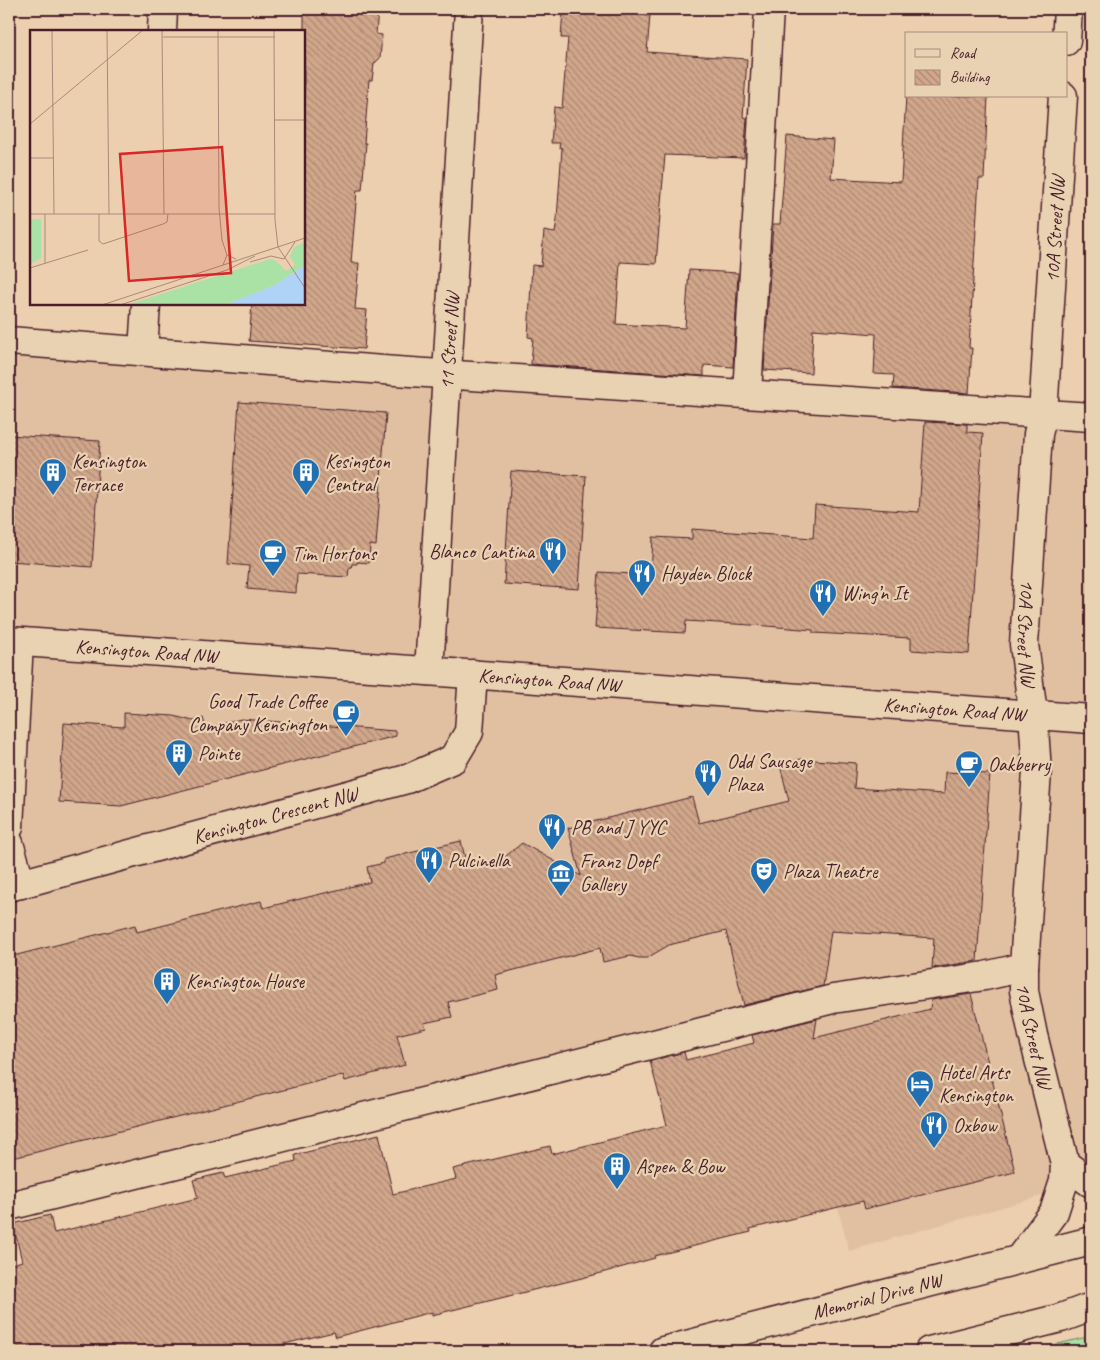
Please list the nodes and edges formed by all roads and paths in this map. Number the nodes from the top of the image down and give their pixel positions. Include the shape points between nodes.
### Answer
1 (164, 9) edge
2 (469, 9) edge
3 (769, 9) edge
4 (1068, 9) edge
5 (162, 30) edge
6 (1067, 32) edge
7 (1063, 98) edge
8 (146, 305) edge
9 (9, 341) edge
10 (143, 351) junction
11 (448, 374) junction
12 (747, 394) junction
13 (1044, 414) junction
14 (1091, 418) edge
15 (14, 642) edge
16 (429, 671) junction
17 (473, 674) junction
18 (1033, 714) junction
19 (1091, 719) edge
20 (9, 827) edge
21 (9, 843) edge
22 (15, 885) edge
23 (1024, 967) junction
24 (1065, 1164) junction
25 (1091, 1183) edge
26 (9, 1206) edge
27 (1091, 1241) edge
28 (1019, 1260) junction
29 (1091, 1308) edge
30 (663, 1351) edge
31 (929, 1351) edge

1 - 5 street
2 - 11 street, 11 Street NW
3 - 12 street
4 - 6 street
7 - 13 street, 10A Street NW
8 - 10 street
9 - 10 street
10 - 11 street
11 - 12 street
11 - 16 street, 11 Street NW
12 - 13 street
13 - 14 street
13 - 18 street, 10A Street NW via 1038,434 1024,644
15 - 16 street, Kensington Road NW
15 - 20 street
16 - 17 street, Kensington Road NW
17 - 18 street, Kensington Road NW
17 - 22 street, Kensington Crescent NW via 469,732 454,760 407,779
18 - 19 street, Kensington Road NW
18 - 23 street, 10A Street NW via 1037,771
21 - 22 street
23 - 24 street, 10A Street NW via 1024,991 1033,1036
23 - 26 street via 986,976 833,999
24 - 25 street
24 - 28 street via 1064,1182 1054,1212
27 - 28 street, Memorial Drive NW
28 - 30 street, Memorial Drive NW
29 - 31 street

